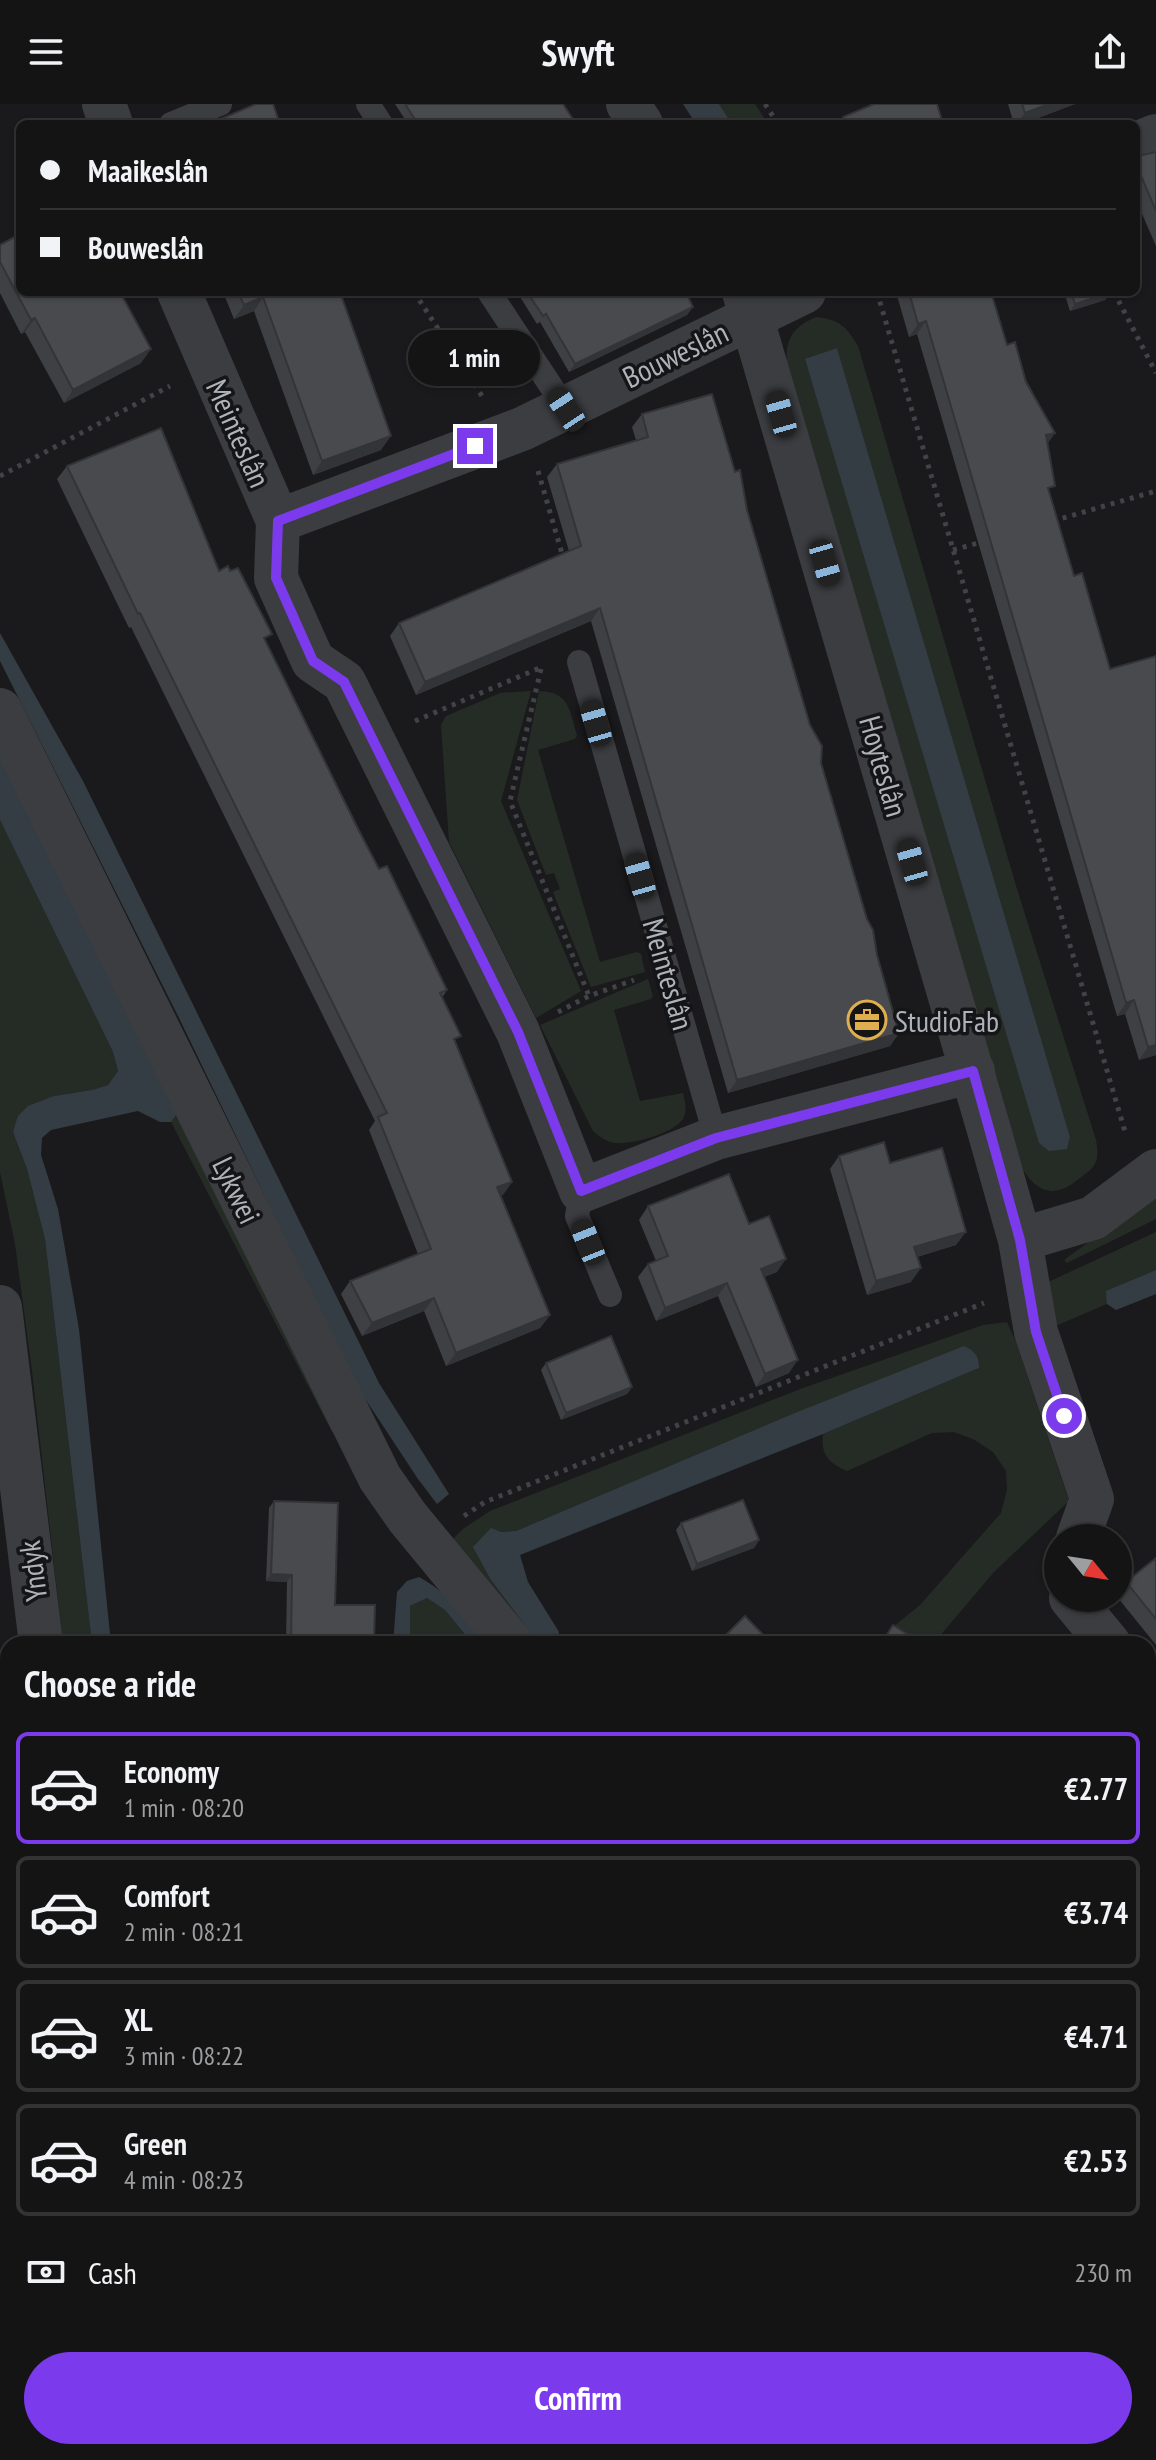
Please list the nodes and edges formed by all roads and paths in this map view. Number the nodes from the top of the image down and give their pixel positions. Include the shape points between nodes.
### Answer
1 (220, 104) edge
2 (181, 120) edge
3 (181, 296) edge
4 (417, 296) edge
5 (492, 296) edge
6 (785, 296) edge
7 (878, 296) edge
8 (1116, 296) edge
9 (748, 304) edge
10 (210, 365) junction
11 (1156, 373) edge
12 (566, 409) junction
13 (512, 432) junction
14 (0, 476) edge
15 (1156, 491) edge
16 (278, 521) junction
17 (1040, 525) edge
18 (982, 542) edge
19 (953, 550) junction
20 (564, 561) edge
21 (579, 662) joint
22 (541, 668) junction
23 (0, 710) edge
24 (372, 739) junction
25 (667, 968) junction
26 (589, 996) junction
27 (518, 1032) junction
28 (973, 1071) junction
29 (716, 1138) junction
30 (1153, 1173) edge
31 (581, 1191) junction
32 (1020, 1240) junction
33 (1026, 1285) junction
34 (610, 1295) dead end
35 (0, 1307) edge
36 (1083, 1524) edge
37 (404, 1527) junction
38 (1083, 1612) edge
39 (40, 1636) edge
40 (505, 1636) edge
41 (1102, 1636) edge

1 - 2 lane
3 - 10 street, Meinteslân
4 - 13 path via 493,413
5 - 12 lane
6 - 9 street, Bouweslân
7 - 19 path
8 - 11 path
9 - 12 street, Bouweslân
9 - 28 street, Hoyteslân
10 - 14 path
10 - 16 street, Meinteslân
12 - 13 street, Bouweslân
13 - 16 street, Bouweslân
13 - 20 path via 539,474
15 - 17 path
16 - 24 street, Meinteslân via 276,578 313,661 344,682
18 - 19 path
19 - 30 path via 1128,1145
21 - 22 path via 576,653
21 - 25 lane, Meinteslân
22 - 24 path
22 - 26 path via 510,801
23 - 37 street, Lykwei
24 - 27 street, Meinteslân
25 - 26 path
25 - 29 lane, Meinteslân
26 - 27 path
27 - 31 street, Meinteslân
28 - 29 street
28 - 32 street, Hoyteslân
29 - 31 street
30 - 32 street via 1093,1218
31 - 34 lane via 577,1216
32 - 33 street, Hoyteslân
33 - 36 street, Hoyteslân via 1036,1332 1092,1499
33 - 37 path via 485,1502
35 - 39 street, Yndyk
37 - 40 street, Lykwei
38 - 41 street

